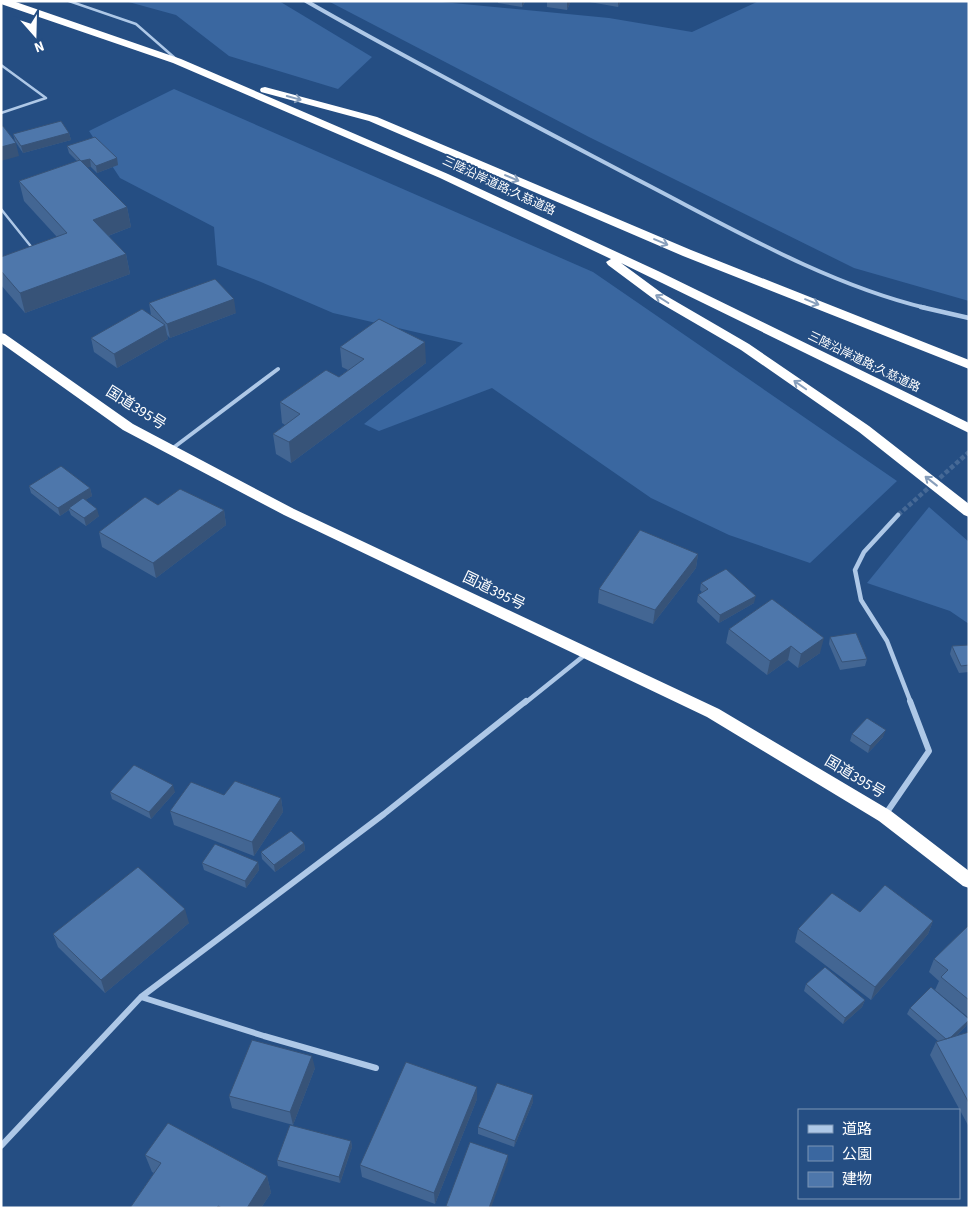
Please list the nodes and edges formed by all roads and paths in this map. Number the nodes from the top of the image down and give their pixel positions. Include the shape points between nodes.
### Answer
1 (3, 1) edge
2 (69, 1) edge
3 (306, 1) edge
4 (178, 61) junction
5 (1, 65) edge
6 (213, 76) junction
7 (1, 113) edge
8 (1, 209) edge
9 (590, 244) junction
10 (27, 255) edge
11 (969, 318) edge
12 (1, 337) edge
13 (969, 365) edge
14 (278, 369) dead end
15 (969, 429) edge
16 (171, 450) junction
17 (969, 512) edge
18 (898, 515) tunnel mouth
19 (586, 654) junction
20 (885, 816) junction
21 (969, 881) edge
22 (142, 997) junction
23 (376, 1068) dead end
24 (1, 1146) edge

1 - 4 highway, 三陸沿岸道路;久慈道路
2 - 4 lane via 136,24
3 - 11 street via 399,54 772,250 889,299
4 - 6 highway, 三陸沿岸道路;久慈道路
5 - 7 lane via 46,98
6 - 9 highway, 三陸沿岸道路;久慈道路 via 444,176
6 -> 13 highway via 373,119 687,253
8 - 10 lane via 35,252
9 - 15 highway, 三陸沿岸道路;久慈道路
17 -> 9 highway via 864,429 745,347 659,298
12 - 16 highway, 国道395号 via 128,427
14 - 16 lane
16 - 19 highway, 国道395号 via 289,512
18 - 20 street via 864,552 855,570 861,600 887,641 929,751
19 - 20 highway, 国道395号 via 713,714
19 - 22 street via 384,814
20 - 21 highway, 国道395号
22 - 23 street
22 - 24 street

